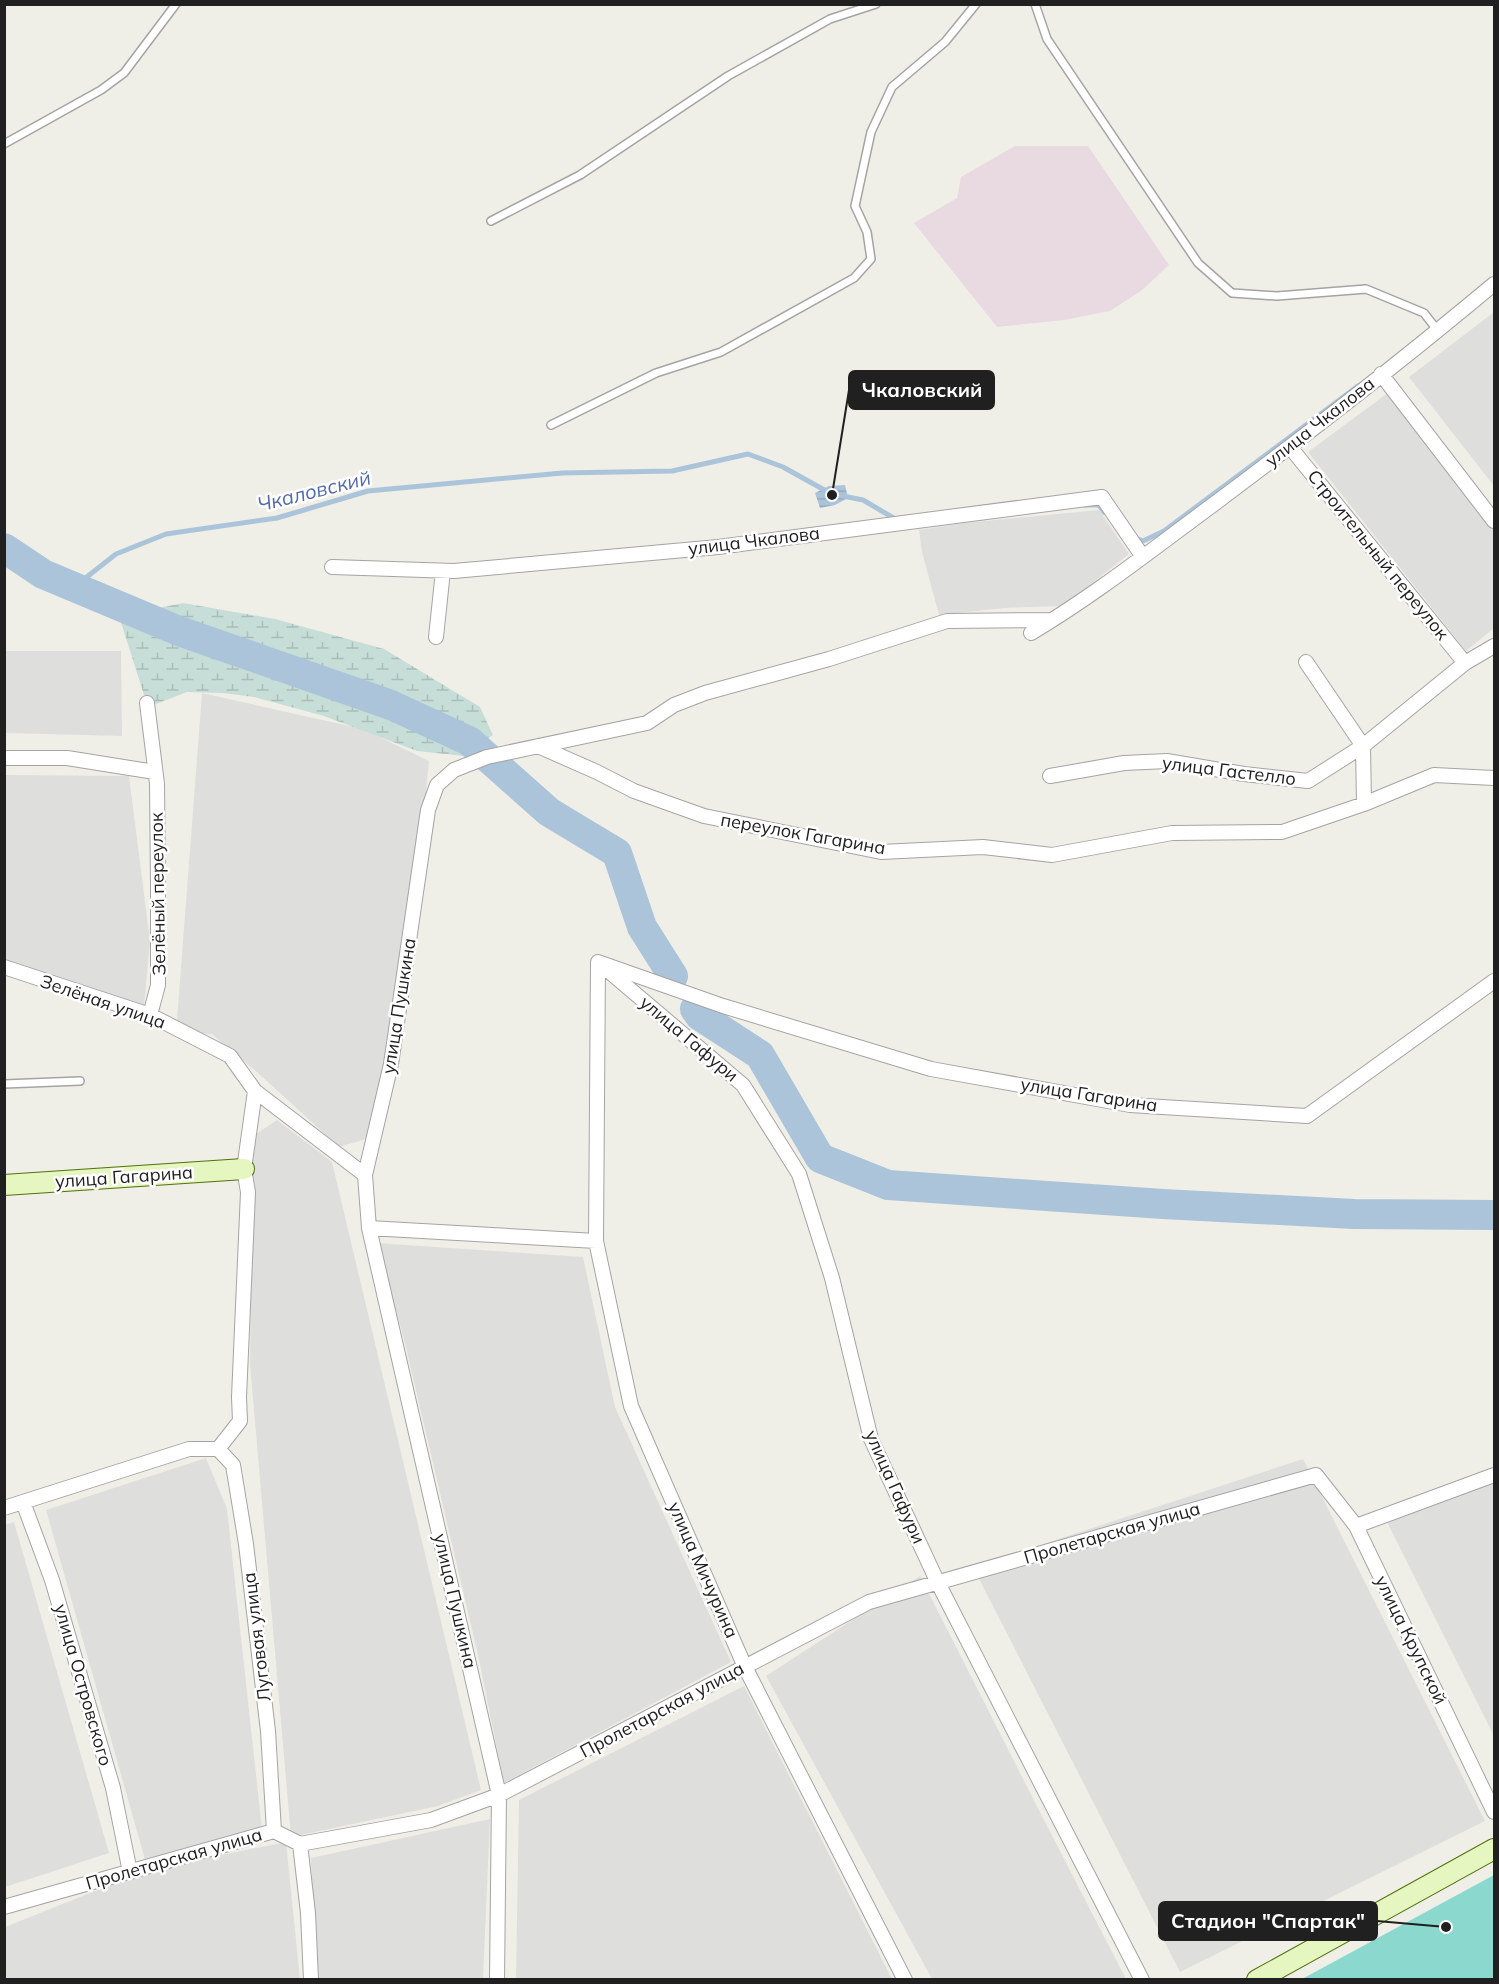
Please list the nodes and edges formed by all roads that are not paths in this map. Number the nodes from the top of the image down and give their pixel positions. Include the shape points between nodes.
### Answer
1 (177, 4) edge
2 (876, 4) edge
3 (976, 4) edge
4 (1035, 4) edge
5 (4, 144) edge
6 (491, 221) dead end
7 (1494, 284) edge
8 (1438, 331) junction
9 (1382, 374) junction
10 (550, 425) dead end
11 (1290, 447) junction
12 (1494, 521) edge
13 (1143, 557) junction
14 (332, 567) dead end
15 (443, 571) junction
16 (1053, 620) junction
17 (1031, 633) dead end
18 (436, 637) dead end
19 (1494, 646) edge
20 (1306, 662) dead end
21 (1465, 663) junction
22 (147, 703) dead end
23 (538, 746) junction
24 (1363, 746) junction
25 (4, 758) edge
26 (155, 772) junction
27 (1050, 776) dead end
28 (1494, 778) edge
29 (1364, 804) junction
30 (598, 962) junction
31 (4, 968) edge
32 (1494, 981) edge
33 (150, 1015) junction
34 (80, 1081) dead end
35 (4, 1084) edge
36 (255, 1091) junction
37 (243, 1168) junction
38 (365, 1175) junction
39 (4, 1185) edge
40 (369, 1228) junction
41 (596, 1241) junction
42 (219, 1449) junction
43 (1316, 1475) joint
44 (1494, 1475) edge
45 (23, 1502) junction
46 (4, 1508) edge
47 (1356, 1526) junction
48 (938, 1583) junction
49 (745, 1667) junction
50 (499, 1795) junction
51 (1494, 1812) edge
52 (274, 1831) junction
53 (300, 1844) junction
54 (1494, 1849) edge
55 (130, 1872) junction
56 (4, 1907) edge
57 (311, 1980) edge
58 (497, 1980) edge
59 (905, 1980) edge
60 (1142, 1980) edge
61 (1257, 1980) edge

1 - 5 lane via 124,73
2 - 6 lane via 830,19 728,76 580,175
3 - 10 lane via 945,42 892,87 871,132 855,206 867,232 871,259 854,278 721,352 656,373
4 - 8 lane via 1047,39 1198,263 1232,292 1277,296 1366,289 1424,313
7 - 8 street, улица Чкалова
8 - 9 street, улица Чкалова
9 - 11 street, улица Чкалова
9 - 12 street
11 - 13 street, улица Чкалова
11 - 21 street, Строительный переулок
13 - 15 street, улица Чкалова via 1101,498 718,547
13 - 16 street, улица Чкалова
14 - 15 street, улица Чкалова
15 - 18 street
16 - 17 street, улица Чкалова
16 - 23 street via 946,621 705,693 674,705 647,723
19 - 21 street, улица Гастелло
20 - 24 street
21 - 24 street, улица Гастелло
22 - 26 street, Зелёный переулок
23 - 29 street, переулок Гагарина via 634,791 704,816 881,852 983,847 1052,855 1172,833 1282,832
23 - 38 street, улица Пушкина via 461,766 437,785 428,810 391,1064
24 - 27 street, улица Гастелло via 1308,781 1167,761 1124,763
24 - 29 street
25 - 26 street via 67,758
26 - 33 street, Зелёный переулок via 158,985
28 - 29 street, переулок Гагарина via 1434,775
30 - 32 street, улица Гагарина via 723,1006 931,1069 1130,1105 1307,1116
30 - 41 street, улица Мичурина
30 - 48 street, улица Гафури via 743,1085 799,1174 832,1278 871,1439
31 - 33 street, Зелёная улица
33 - 36 street, Зелёная улица via 230,1056
34 - 35 lane
36 - 37 street
36 - 38 street, Зелёная улица
37 - 39 street, улица Гагарина
37 - 42 street via 248,1192 240,1421
38 - 40 street, улица Пушкина
40 - 41 street
40 - 50 street, улица Пушкина
41 - 49 street, улица Мичурина via 631,1406
42 - 45 street via 189,1449
42 - 52 street, Луговая улица via 233,1465 246,1544 268,1731
43 - 47 street, улица Крупской
43 - 48 street, Пролетарская улица
44 - 47 street
45 - 46 street
45 - 55 street, улица Островского via 52,1580 113,1788
47 - 51 street, улица Крупской
48 - 49 street, Пролетарская улица via 869,1602
48 - 60 street, улица Гафури
49 - 50 street, Пролетарская улица
49 - 59 street, улица Мичурина
50 - 53 street, Пролетарская улица via 431,1820
50 - 58 street, улица Пушкина
52 - 53 street, Пролетарская улица
52 - 55 street, Пролетарская улица
53 - 57 street
54 - 61 street
55 - 56 street, Пролетарская улица

